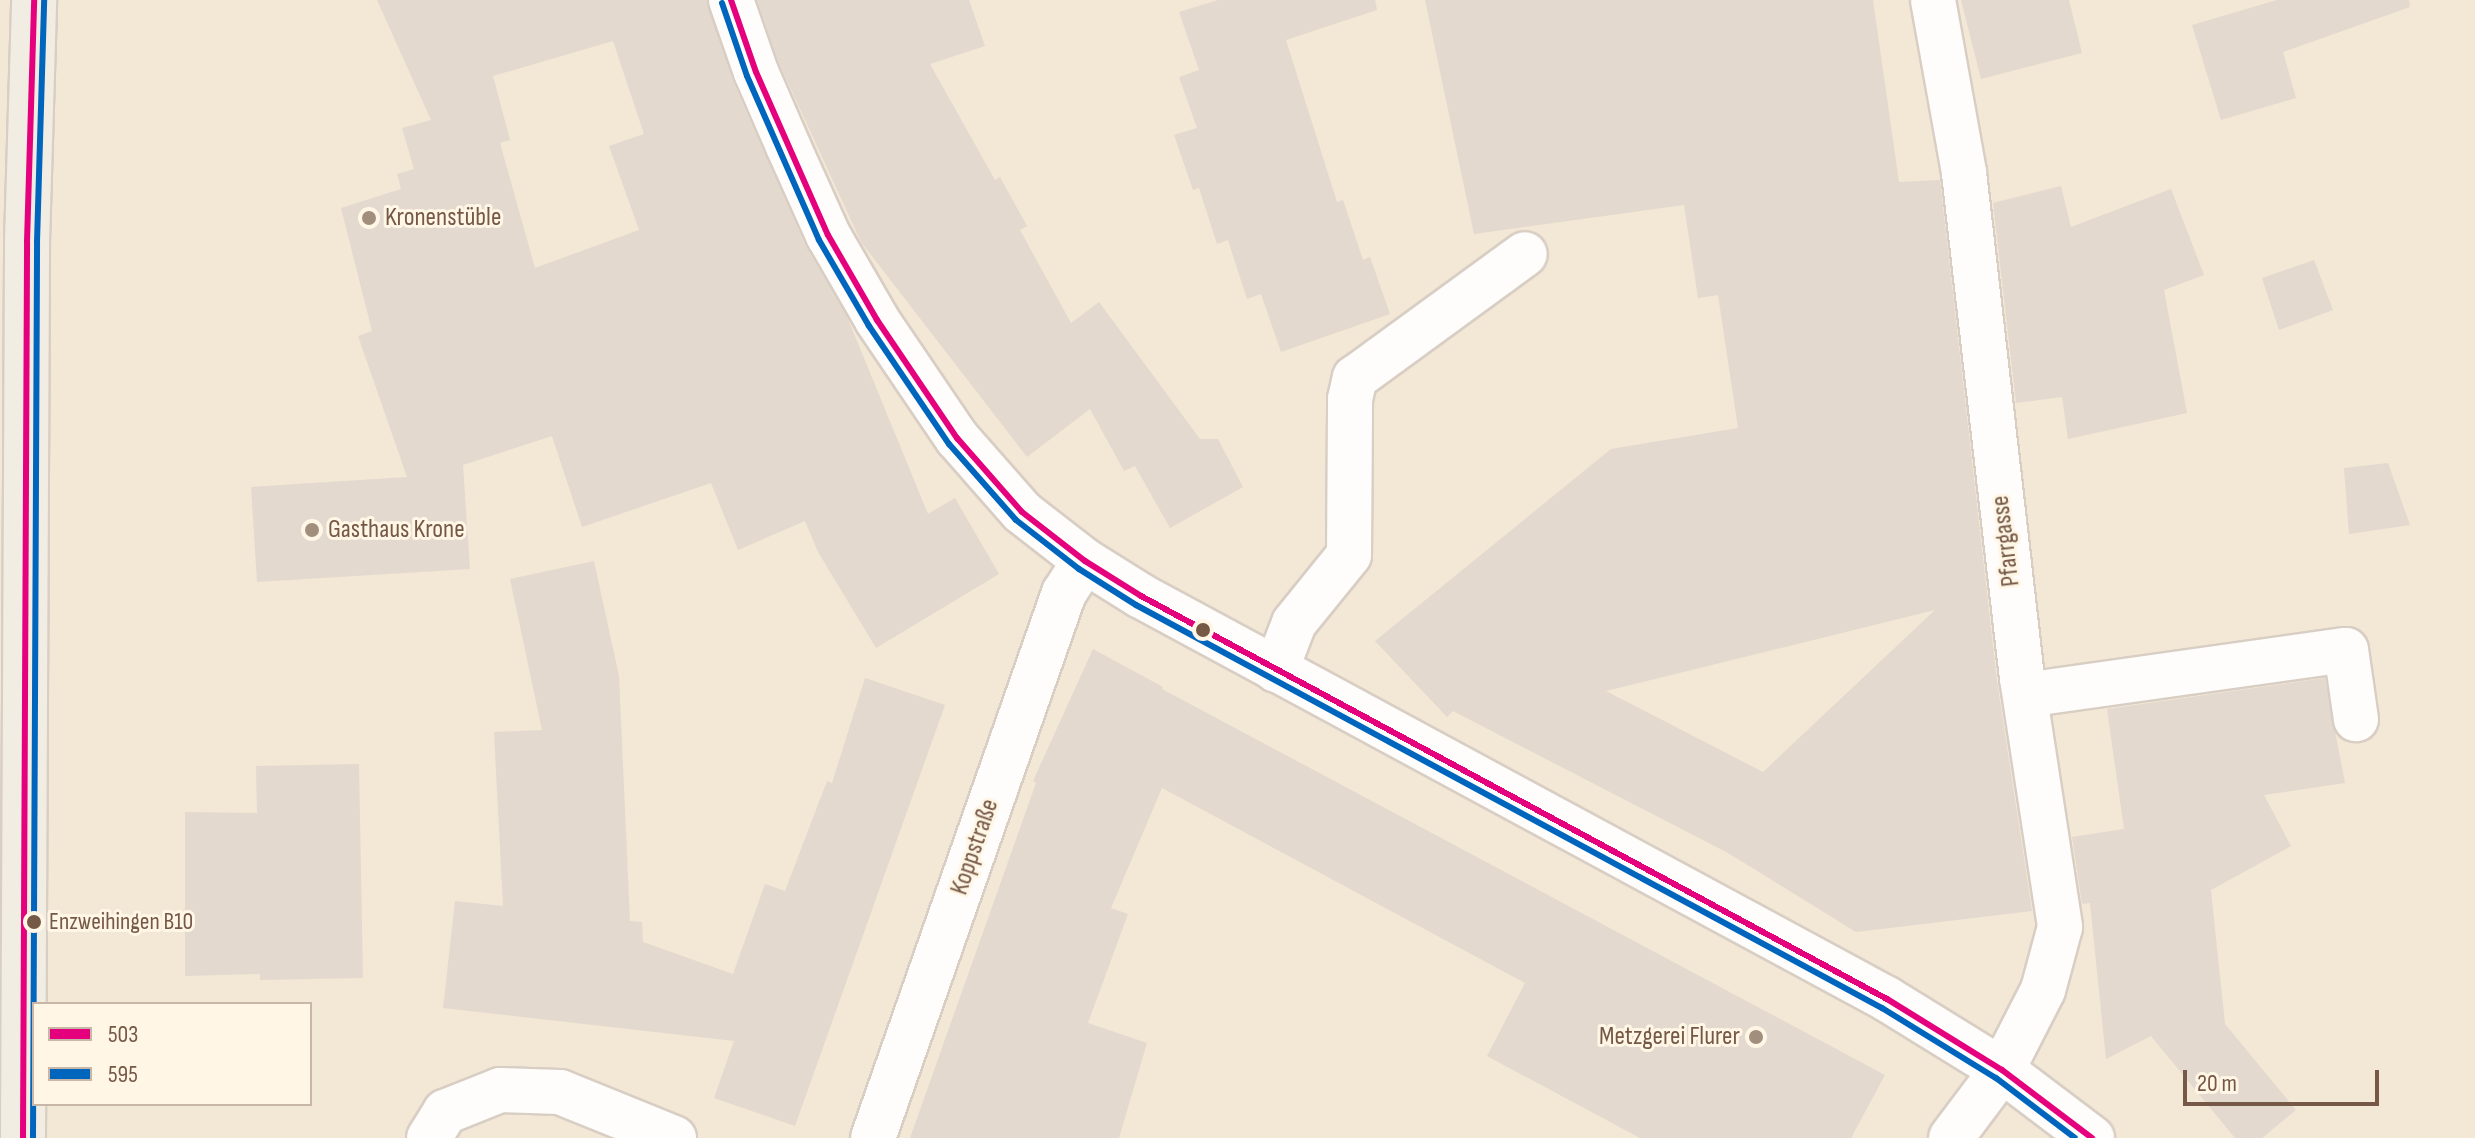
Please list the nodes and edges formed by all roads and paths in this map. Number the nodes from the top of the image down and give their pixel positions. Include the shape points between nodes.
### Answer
1 (34, 0) edge
2 (731, 0) edge
3 (1933, 0) edge
4 (13, 242) edge
5 (1525, 254) dead end
6 (1085, 561) junction
7 (1276, 670) junction
8 (2025, 695) junction
9 (2356, 719) dead end
10 (2002, 1070) junction
11 (437, 1125) edge
12 (23, 1138) edge
13 (674, 1138) edge
14 (873, 1138) edge
15 (1951, 1138) edge
16 (2092, 1138) edge

1 - 4 main road
2 - 6 street via 756,72 828,235 877,320 957,438 1022,512
3 - 8 street, Pfarrgasse via 1964,173
4 - 12 main road
5 - 7 street via 1355,378 1350,399 1349,555 1294,623
6 - 7 street
6 - 14 street, Koppstraße via 1064,593
7 - 10 street via 1887,999
8 - 9 street via 2346,650
8 - 10 street, Pfarrgasse via 2060,927 2043,990
10 - 15 street, Pfarrgasse
10 - 16 street
11 - 13 street via 500,1090 560,1092

